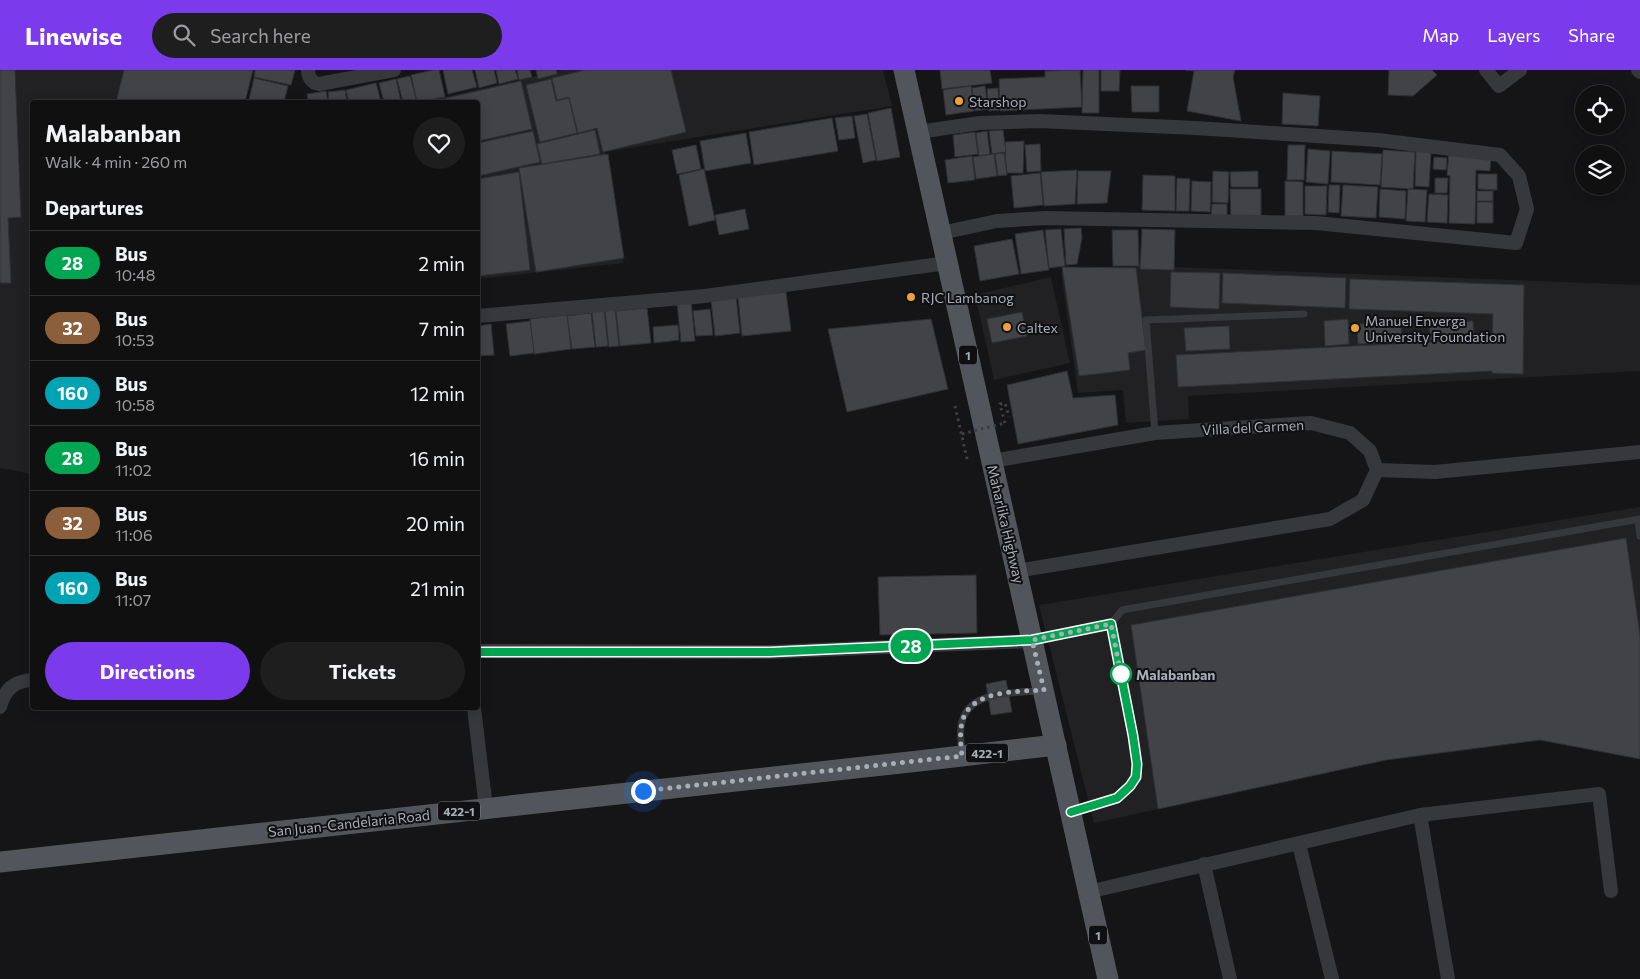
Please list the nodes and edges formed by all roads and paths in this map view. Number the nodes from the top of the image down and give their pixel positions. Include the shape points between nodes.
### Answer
1 (308, 70) edge
2 (394, 70) edge
3 (904, 70) edge
4 (1486, 70) edge
5 (1520, 70) edge
6 (918, 132) junction
7 (940, 233) junction
8 (947, 264) junction
9 (1304, 314) dead end
10 (480, 316) edge
11 (955, 406) dead end
12 (1009, 417) dead end
13 (1155, 432) junction
14 (962, 434) junction
15 (1640, 452) edge
16 (992, 462) junction
17 (968, 463) dead end
18 (1377, 470) junction
19 (1639, 519) edge
20 (1640, 536) edge
21 (1016, 571) junction
22 (1111, 624) junction
23 (1032, 640) junction
24 (480, 652) edge
25 (30, 680) edge
26 (1044, 690) junction
27 (0, 707) edge
28 (474, 710) edge
29 (1056, 745) junction
30 (962, 756) junction
31 (486, 808) junction
32 (1071, 812) junction
33 (1420, 815) junction
34 (1299, 844) junction
35 (0, 862) edge
36 (1204, 864) junction
37 (1611, 891) dead end
38 (1088, 892) junction
39 (1108, 979) edge
40 (1230, 979) edge
41 (1332, 979) edge
42 (1448, 979) edge

1 - 2 street via 310,78 319,84
3 - 6 main road, Maharlika Highway / 1
4 - 5 street via 1499,86
6 - 7 main road, Maharlika Highway / 1
6 - 7 street via 980,123 1039,121 1378,140 1500,155 1519,176 1527,209 1516,243 1316,223 1054,218 997,221
7 - 8 main road, Maharlika Highway / 1
8 - 10 street via 705,296
8 - 16 main road, Maharlika Highway / 1
9 - 13 lane via 1146,320
11 - 14 path
12 - 14 path, bridge via 1005,403 1000,404 1005,424
13 - 16 street, Villa del Carmen
13 - 18 street, Villa del Carmen via 1311,423 1350,433 1370,451
14 - 17 path
15 - 18 street via 1435,472
16 - 21 main road, Maharlika Highway / 1
18 - 21 street via 1362,500 1330,519
19 - 20 lane
19 - 22 lane via 1122,610
21 - 23 main road, Maharlika Highway / 1
22 - 23 lane
22 - 32 lane via 1133,736 1136,777 1117,798
23 - 24 street via 770,652
23 - 26 main road, Maharlika Highway / 1
25 - 27 street via 6,691
26 - 29 main road, Maharlika Highway / 1
26 - 30 lane via 1000,694 974,702 964,715 961,728
28 - 31 street
29 - 30 main road, San Juan-Candelaria Road / 422-1
29 - 32 main road, Maharlika Highway / 1
30 - 31 main road, San Juan-Candelaria Road / 422-1
31 - 35 main road, San Juan-Candelaria Road / 422-1
32 - 38 main road, Maharlika Highway / 1
33 - 34 street
33 - 37 street via 1599,794
33 - 42 street
34 - 36 street
34 - 41 street
36 - 38 street
36 - 40 street
38 - 39 main road, Maharlika Highway / 1

